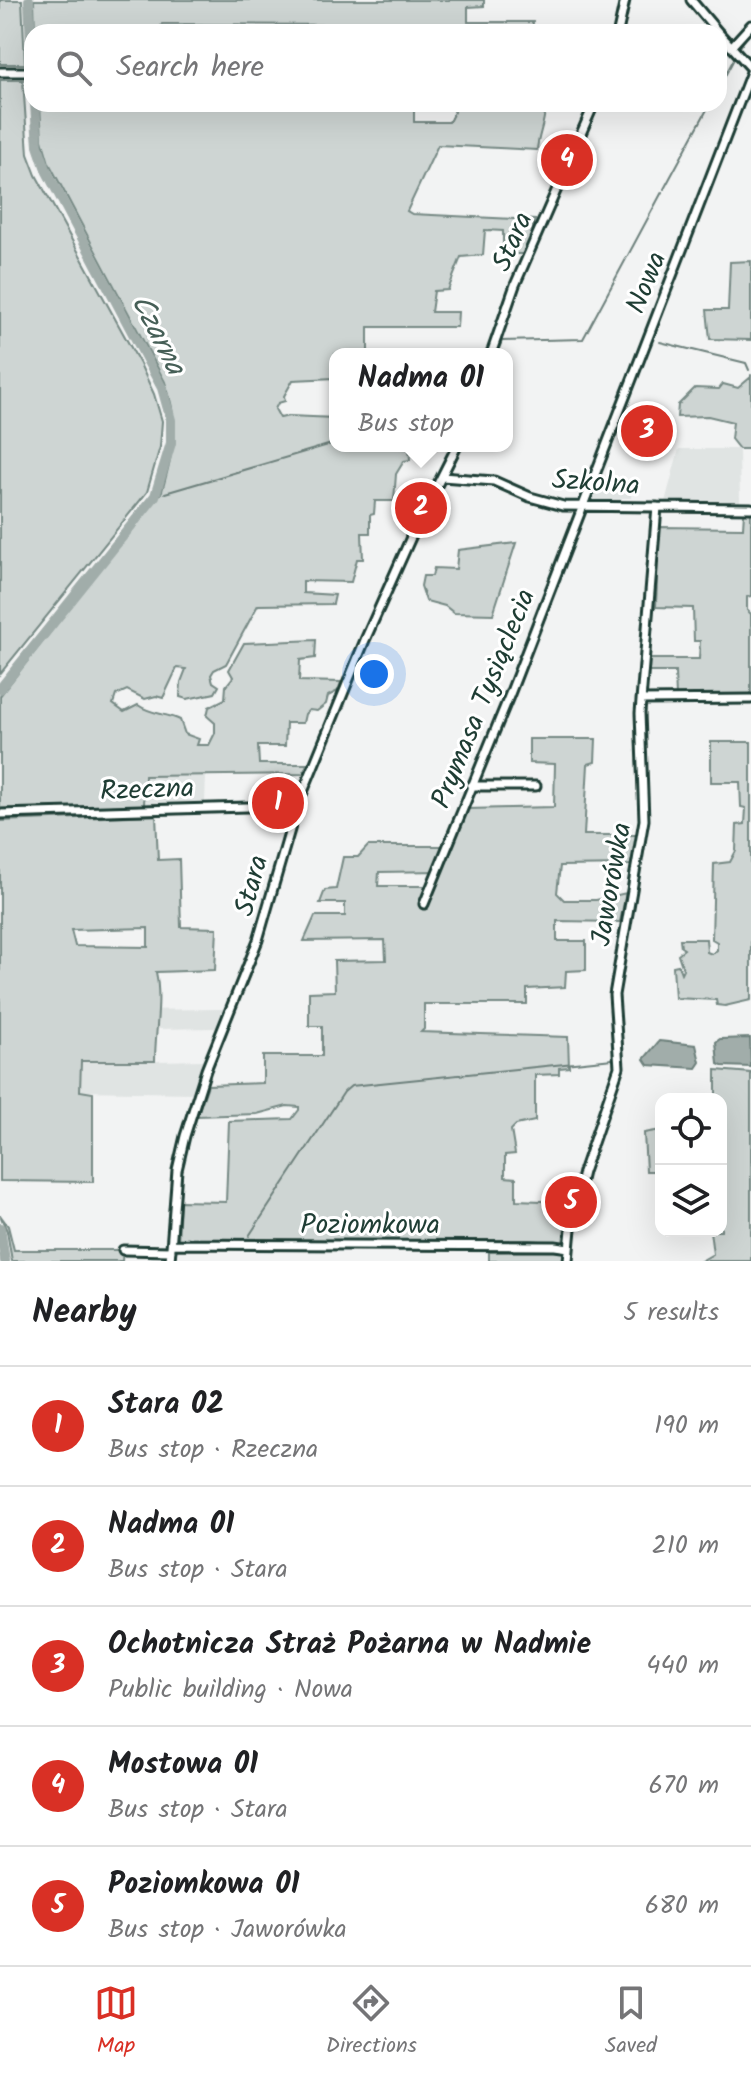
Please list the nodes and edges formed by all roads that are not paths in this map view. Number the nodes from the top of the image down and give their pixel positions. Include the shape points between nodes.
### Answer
1 (625, 0) edge
2 (691, 0) edge
3 (620, 24) edge
4 (712, 24) edge
5 (751, 25) edge
6 (727, 42) edge
7 (735, 51) junction
8 (751, 70) edge
9 (0, 72) edge
10 (24, 72) edge
11 (591, 112) edge
12 (493, 348) edge
13 (454, 452) edge
14 (442, 477) junction
15 (657, 507) junction
16 (581, 508) junction
17 (751, 508) edge
18 (751, 699) edge
19 (641, 700) junction
20 (471, 786) junction
21 (536, 786) dead end
22 (296, 809) junction
23 (0, 814) edge
24 (424, 904) dead end
25 (171, 1248) junction
26 (569, 1248) junction
27 (123, 1250) dead end
28 (170, 1261) edge
29 (568, 1261) edge

1 - 3 street
2 - 4 street
5 - 7 street
6 - 7 street
7 - 8 street
8 - 16 street, Nowa
9 - 10 street
11 - 12 street, Stara
13 - 14 street, Stara
14 - 16 street, Szkolna via 494,481 542,501
14 - 22 street, Stara via 365,640
15 - 16 street, Szkolna
15 - 17 street, Szkolna
15 - 19 street, Jaworówka
16 - 20 street, Prymasa Tysiąclecia
18 - 19 street
19 - 26 street, Jaworówka via 644,820 614,992 619,1067 583,1172
20 - 21 street
20 - 24 street, Prymasa Tysiąclecia
22 - 23 street, Rzeczna
22 - 25 street, Stara via 258,940 185,1136
25 - 26 street, Poziomkowa
25 - 27 street, Poziomkowa
25 - 28 street, Stara
26 - 29 street, Jaworówka

